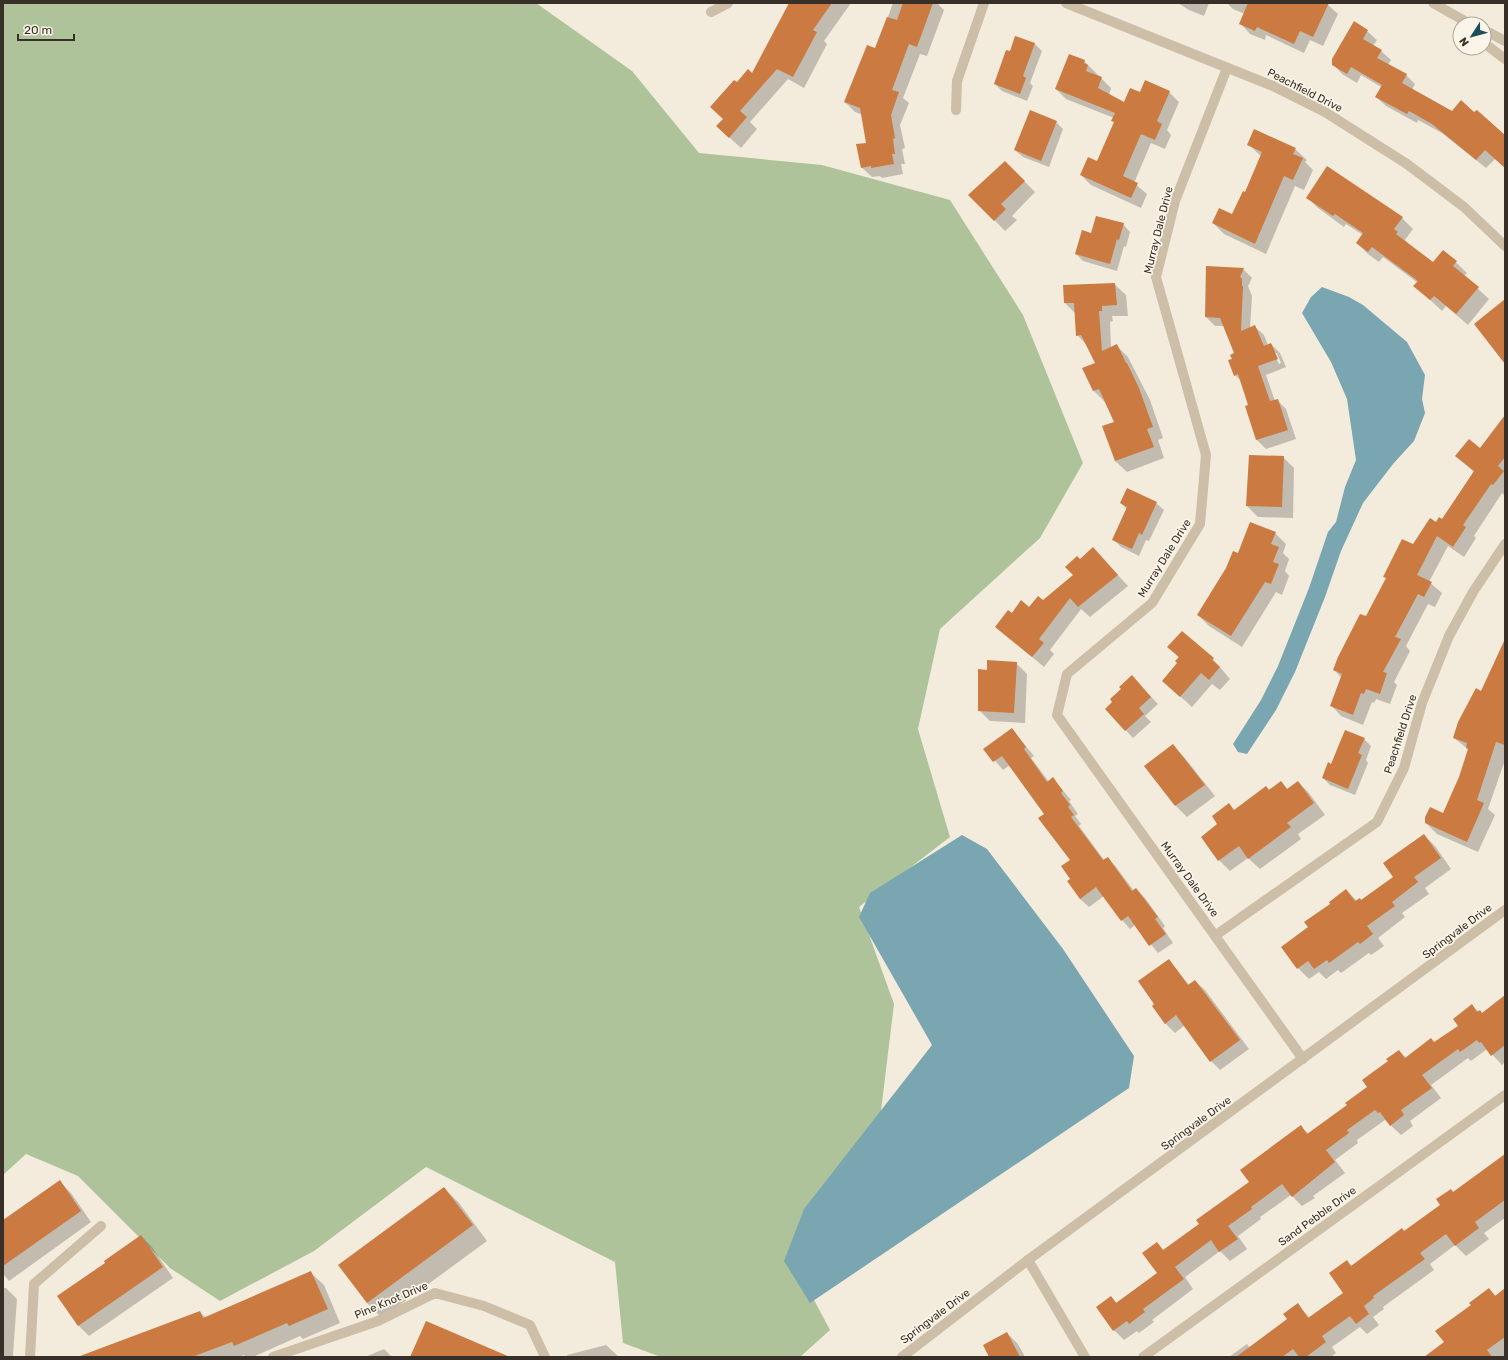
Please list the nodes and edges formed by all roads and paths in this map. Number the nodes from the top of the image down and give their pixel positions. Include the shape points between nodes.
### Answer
1 (728, 3) edge
2 (984, 3) edge
3 (1066, 3) edge
4 (1433, 3) edge
5 (711, 12) dead end
6 (1454, 16) edge
7 (1492, 34) edge
8 (1505, 41) edge
9 (1492, 49) edge
10 (1505, 59) edge
11 (1227, 68) junction
12 (956, 110) dead end
13 (1505, 246) edge
14 (1505, 544) edge
15 (1505, 910) edge
16 (1216, 935) junction
17 (1303, 1059) junction
18 (1505, 1095) edge
19 (101, 1226) dead end
20 (1028, 1260) junction
21 (30, 1357) edge
22 (273, 1357) edge
23 (545, 1357) edge
24 (902, 1357) edge
25 (1085, 1357) edge
26 (1143, 1357) edge

1 - 5 street
2 - 12 street via 957,81
3 - 11 street, Peachfield Drive
4 - 6 street
7 - 8 street
9 - 10 street
11 - 13 street, Peachfield Drive via 1273,86 1325,112 1406,164 1464,207
11 - 16 street, Murray Dale Drive via 1175,201 1156,277 1206,455 1200,524 1152,603 1067,674 1057,715
14 - 16 street, Peachfield Drive via 1473,592 1449,636 1422,704 1404,768 1378,822
15 - 17 street, Springvale Drive
16 - 17 street, Murray Dale Drive
17 - 20 street, Springvale Drive
18 - 26 street, Sand Pebble Drive
19 - 21 street via 34,1284
20 - 24 street, Springvale Drive
20 - 25 street
22 - 23 street, Pine Knot Drive via 378,1321 435,1294 484,1306 530,1325

